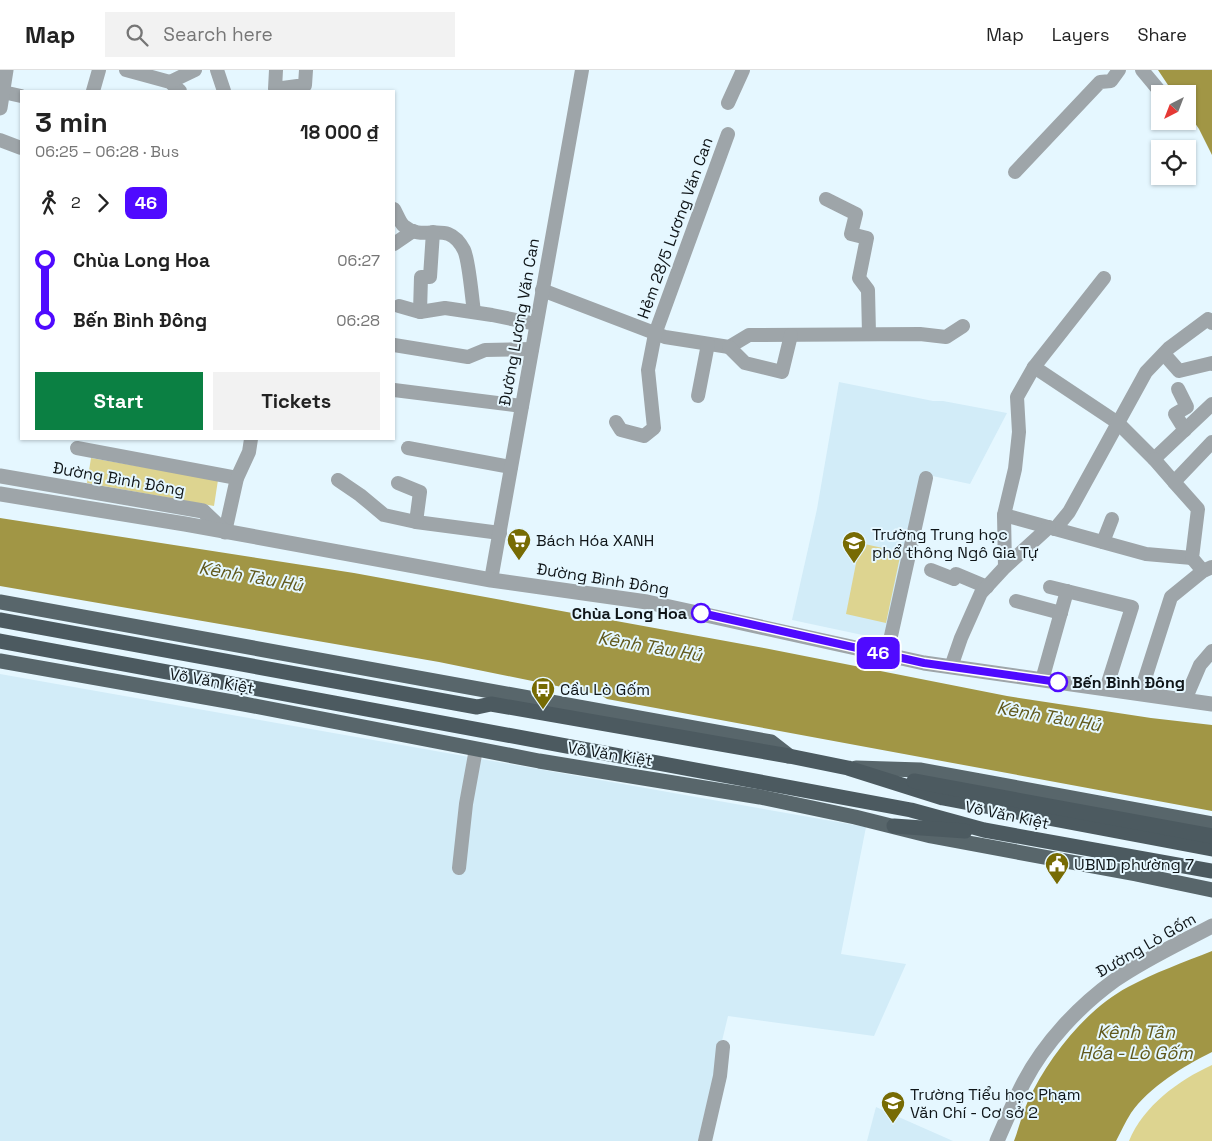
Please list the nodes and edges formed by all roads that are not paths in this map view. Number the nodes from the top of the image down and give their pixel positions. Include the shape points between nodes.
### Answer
1 (6, 70) edge
2 (99, 70) edge
3 (126, 70) edge
4 (195, 70) edge
5 (217, 70) edge
6 (276, 70) edge
7 (306, 70) edge
8 (582, 70) edge
9 (743, 70) edge
10 (1119, 70) edge
11 (1142, 70) edge
12 (1154, 85) edge
13 (175, 87) edge
14 (305, 88) edge
15 (93, 90) edge
16 (224, 90) edge
17 (3, 92) junction
18 (20, 96) edge
19 (728, 104) dead end
20 (0, 108) edge
21 (728, 134) dead end
22 (0, 140) edge
23 (20, 148) edge
24 (1015, 172) dead end
25 (826, 199) dead end
26 (395, 212) edge
27 (413, 231) junction
28 (434, 232) junction
29 (395, 243) edge
30 (1104, 278) dead end
31 (542, 290) junction
32 (399, 306) dead end
33 (420, 312) junction
34 (474, 312) junction
35 (1212, 323) edge
36 (536, 324) junction
37 (963, 326) dead end
38 (655, 334) junction
39 (869, 334) junction
40 (791, 335) junction
41 (708, 344) junction
42 (395, 345) edge
43 (729, 347) junction
44 (532, 348) junction
45 (1164, 354) junction
46 (1212, 364) edge
47 (1034, 367) junction
48 (395, 390) edge
49 (1178, 390) dead end
50 (698, 396) dead end
51 (1212, 404) edge
52 (522, 406) junction
53 (616, 422) dead end
54 (1118, 423) junction
55 (1185, 430) junction
56 (251, 440) edge
57 (1212, 442) edge
58 (77, 448) dead end
59 (408, 448) dead end
60 (1154, 459) junction
61 (511, 467) junction
62 (0, 476) edge
63 (237, 478) junction
64 (926, 478) dead end
65 (338, 480) dead end
66 (1174, 482) junction
67 (398, 483) dead end
68 (0, 494) edge
69 (1004, 515) junction
70 (1112, 518) dead end
71 (416, 522) junction
72 (1052, 528) junction
73 (225, 532) junction
74 (500, 533) junction
75 (1103, 542) junction
76 (1192, 558) junction
77 (1005, 568) junction
78 (1208, 569) edge
79 (931, 570) dead end
80 (491, 580) junction
81 (986, 587) junction
82 (1050, 587) dead end
83 (1067, 591) junction
84 (1016, 601) dead end
85 (0, 602) edge
86 (0, 610) edge
87 (1061, 613) junction
88 (0, 620) edge
89 (0, 642) edge
90 (1212, 651) edge
91 (887, 654) junction
92 (0, 661) edge
93 (951, 667) junction
94 (1042, 680) junction
95 (1106, 689) junction
96 (1140, 694) junction
97 (1185, 700) junction
98 (491, 704) junction
99 (1212, 704) edge
100 (476, 749) junction
101 (789, 756) junction
102 (848, 768) junction
103 (1212, 824) edge
104 (894, 826) junction
105 (984, 830) junction
106 (1212, 836) edge
107 (1212, 849) edge
108 (459, 868) dead end
109 (1212, 871) edge
110 (1212, 890) edge
111 (1212, 926) edge
112 (723, 1047) dead end
113 (706, 1141) edge
114 (997, 1141) edge

1 - 17 street
2 - 15 street
3 - 13 street
4 - 13 street
5 - 16 street
6 - 14 street via 275,89
7 - 14 street
8 - 31 street, Đường Lương Văn Can
9 - 19 street
10 - 24 street via 1111,81 1100,82
11 - 12 street
17 - 18 street
17 - 20 street
21 - 38 street, Hẻm 28/5 Lương Văn Can
22 - 23 street
25 - 39 street via 856,214 851,234 867,238 859,278 868,290
26 - 27 street via 403,226
27 - 28 street via 419,234
27 - 29 street
28 - 33 street via 430,278 421,277
28 - 34 street via 454,236 465,252
30 - 47 street
31 - 36 street, Đường Lương Văn Can
31 - 38 street
32 - 33 street
33 - 34 street via 446,308
34 - 36 street
35 - 45 street via 1208,319
36 - 44 street, Đường Lương Văn Can
37 - 39 street via 946,337
38 - 41 street
38 - 53 street, Hẻm 28/5 Lương Văn Can via 648,370 654,428 644,436 621,430
39 - 40 street
40 - 43 street via 749,335
40 - 43 street via 782,372 746,363
41 - 43 street
41 - 50 street
42 - 44 street via 468,357 485,350
44 - 52 street, Đường Lương Văn Can
45 - 46 street via 1178,371
45 - 54 street via 1146,372
47 - 54 street
47 - 69 street via 1017,397 1019,432 1015,469
48 - 52 street
49 - 55 street via 1187,408 1175,414
51 - 55 street
52 - 61 street, Đường Lương Văn Can
54 - 60 street
54 - 72 street via 1069,512
55 - 60 street
56 - 63 street
57 - 66 street
58 - 63 street
59 - 61 street
60 - 66 street
61 - 74 street, Đường Lương Văn Can
62 - 73 street, Đường Bình Đông via 203,511
63 - 73 street
64 - 91 street
65 - 71 street via 384,515
66 - 76 street via 1198,509
67 - 71 street via 420,492
68 - 73 street, Đường Bình Đông
69 - 72 street
69 - 77 street
70 - 75 street
71 - 74 street
72 - 75 street
72 - 77 street
73 - 80 street, Đường Bình Đông
74 - 80 street, Đường Lương Văn Can
75 - 76 street via 1146,554
76 - 78 street
77 - 81 street
78 - 96 street via 1171,597
79 - 81 street via 954,579 956,574
80 - 91 street, Đường Bình Đông via 647,602
81 - 93 street
82 - 83 street
83 - 87 street
83 - 95 street via 1132,608
84 - 87 street
85 - 101 main road, Võ Văn Kiệt via 771,742
86 - 98 main road, Võ Văn Kiệt via 480,697
87 - 94 street
88 - 98 highway, Võ Văn Kiệt via 477,707
89 - 105 highway, Võ Văn Kiệt via 911,810
90 - 97 street via 1200,665
91 - 93 street, Đường Bình Đông
92 - 100 main road, Võ Văn Kiệt
93 - 94 street, Đường Bình Đông
94 - 95 street, Đường Bình Đông
95 - 96 street, Đường Bình Đông
96 - 97 street, Đường Bình Đông
97 - 99 street, Đường Bình Đông
98 - 101 highway, Võ Văn Kiệt
100 - 104 main road, Võ Văn Kiệt via 760,797
100 - 108 street
101 - 102 highway, Võ Văn Kiệt
102 - 103 main road via 921,770
102 - 106 highway
102 - 107 highway, Võ Văn Kiệt via 942,798
104 - 105 highway
104 - 110 main road, Võ Văn Kiệt via 931,836
105 - 109 highway, Võ Văn Kiệt
111 - 114 street, Đường Lò Gốm via 1116,979 1071,1018 1037,1060
112 - 113 street

